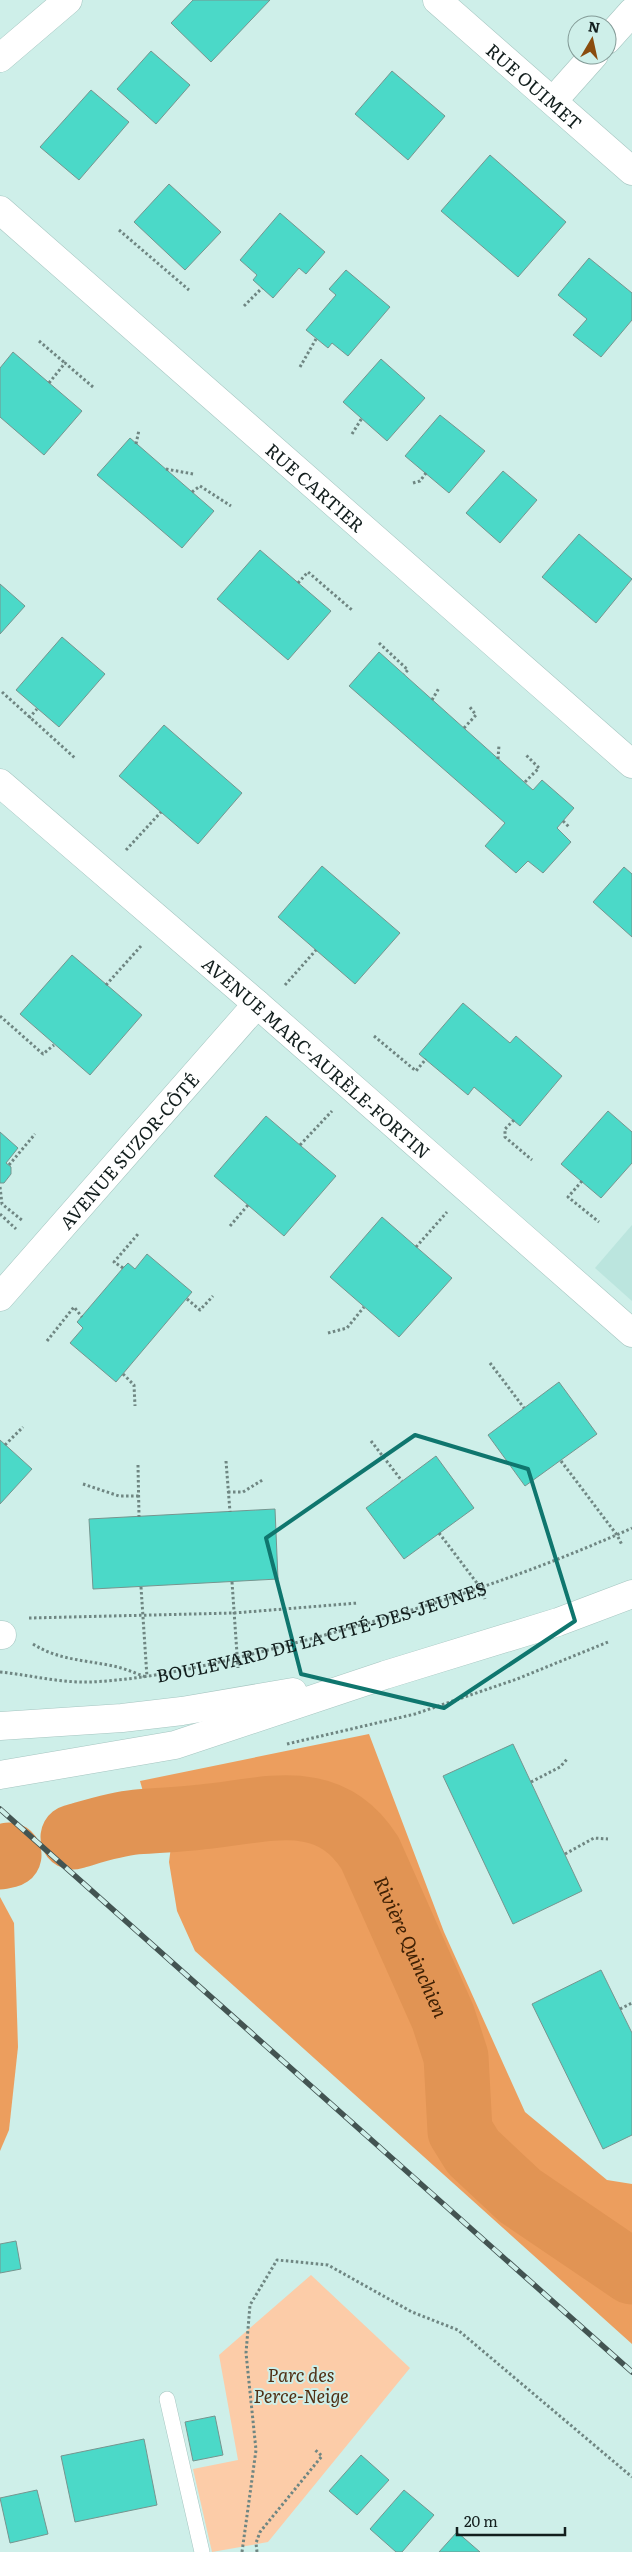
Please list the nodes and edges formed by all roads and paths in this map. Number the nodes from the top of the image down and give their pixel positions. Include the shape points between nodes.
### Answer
1 (68, 0) edge
2 (437, 0) edge
3 (632, 12) edge
4 (617, 29) edge
5 (0, 58) edge
6 (585, 65) edge
7 (553, 102) junction
8 (632, 170) edge
9 (0, 210) edge
10 (119, 230) dead end
11 (262, 288) dead end
12 (189, 290) dead end
13 (244, 306) dead end
14 (316, 339) dead end
15 (39, 341) dead end
16 (65, 364) junction
17 (300, 367) dead end
18 (49, 383) dead end
19 (92, 387) dead end
20 (362, 418) dead end
21 (139, 430) dead end
22 (352, 434) dead end
23 (136, 444) dead end
24 (166, 469) dead end
25 (426, 473) dead end
26 (193, 474) dead end
27 (413, 483) dead end
28 (192, 492) dead end
29 (231, 506) dead end
30 (298, 583) dead end
31 (352, 610) dead end
32 (379, 643) dead end
33 (404, 674) dead end
34 (439, 688) dead end
35 (2, 692) dead end
36 (432, 700) dead end
37 (469, 706) dead end
38 (37, 709) dead end
39 (29, 718) junction
40 (464, 728) dead end
41 (499, 745) dead end
42 (526, 755) dead end
43 (76, 759) dead end
44 (498, 759) dead end
45 (632, 764) edge
46 (525, 782) dead end
47 (0, 783) edge
48 (161, 812) dead end
49 (563, 821) dead end
50 (570, 828) dead end
51 (121, 855) dead end
52 (145, 942) dead end
53 (316, 950) dead end
54 (106, 985) dead end
55 (268, 998) junction
56 (0, 1016) edge
57 (374, 1036) dead end
58 (54, 1045) dead end
59 (426, 1059) dead end
60 (334, 1108) dead end
61 (514, 1120) dead end
62 (35, 1134) dead end
63 (300, 1145) dead end
64 (532, 1160) dead end
65 (9, 1165) dead end
66 (582, 1181) dead end
67 (0, 1187) edge
68 (248, 1205) dead end
69 (450, 1209) dead end
70 (0, 1214) edge
71 (599, 1222) dead end
72 (230, 1226) dead end
73 (29, 1227) dead end
74 (138, 1234) dead end
75 (23, 1235) dead end
76 (416, 1247) dead end
77 (123, 1268) dead end
78 (0, 1296) edge
79 (213, 1296) dead end
80 (187, 1299) dead end
81 (364, 1307) dead end
82 (82, 1316) dead end
83 (328, 1332) dead end
84 (632, 1333) edge
85 (46, 1341) dead end
86 (490, 1363) dead end
87 (122, 1374) dead end
88 (134, 1406) dead end
89 (524, 1408) dead end
90 (23, 1427) dead end
91 (370, 1441) dead end
92 (5, 1445) dead end
93 (561, 1460) dead end
94 (226, 1461) dead end
95 (138, 1465) dead end
96 (264, 1479) dead end
97 (402, 1481) dead end
98 (83, 1484) dead end
99 (228, 1492) junction
100 (139, 1496) junction
101 (230, 1512) dead end
102 (139, 1517) dead end
103 (632, 1528) edge
104 (439, 1533) dead end
105 (617, 1535) junction
106 (622, 1545) dead end
107 (232, 1582) dead end
108 (141, 1587) dead end
109 (480, 1587) junction
110 (632, 1594) edge
111 (485, 1599) dead end
112 (358, 1603) dead end
113 (234, 1613) junction
114 (143, 1616) junction
115 (23, 1618) dead end
116 (10, 1637) edge
117 (236, 1658) junction
118 (238, 1670) dead end
119 (0, 1672) edge
120 (385, 1676) junction
121 (147, 1677) junction
122 (153, 1682) dead end
123 (0, 1726) edge
124 (568, 1758) dead end
125 (0, 1775) edge
126 (531, 1782) dead end
127 (608, 1839) dead end
128 (565, 1854) dead end
129 (632, 2003) edge
130 (620, 2009) dead end
131 (167, 2399) dead end
132 (314, 2449) dead end
133 (632, 2476) edge
134 (202, 2552) edge
135 (242, 2552) edge
136 (257, 2552) edge

1 - 5 street
2 - 7 street, RUE OUIMET
3 - 4 street
6 - 7 street
7 - 8 street, RUE OUIMET
9 - 45 street, RUE CARTIER
10 - 12 path
11 - 13 path
14 - 17 path
15 - 16 path
16 - 18 path
16 - 19 path
20 - 22 path
21 - 23 path
24 - 26 path
25 - 27 path via 420,481
28 - 29 path via 200,486
30 - 31 path via 308,572
32 - 33 path via 408,670
34 - 36 path
35 - 39 path
37 - 40 path via 476,715
38 - 39 path
39 - 43 path
41 - 44 path
42 - 46 path via 539,768
47 - 55 street, AVENUE MARC-AURÈLE-FORTIN
48 - 51 path
49 - 50 path
52 - 54 path
53 - 55 path
55 - 78 street, AVENUE SUZOR-CÔTÉ
55 - 84 street, AVENUE MARC-AURÈLE-FORTIN
56 - 58 path via 43,1054
57 - 59 path via 416,1070
60 - 63 path
61 - 64 path via 505,1129 505,1137
62 - 65 path
66 - 71 path via 568,1197
67 - 73 path via 2,1204
68 - 72 path
69 - 76 path
70 - 75 path
74 - 77 path via 114,1262
79 - 80 path via 200,1310
81 - 83 path via 347,1328
82 - 85 path via 74,1308
86 - 89 path
87 - 88 path via 134,1385
90 - 92 path
91 - 97 path
93 - 105 path
94 - 99 path
95 - 100 path
96 - 99 path via 243,1492
98 - 100 path via 119,1496
99 - 101 path
100 - 102 path
103 - 105 path, BOULEVARD DE LA CITÉ-DES-JEUNES
104 - 109 path
105 - 106 path
105 - 109 path, BOULEVARD DE LA CITÉ-DES-JEUNES
107 - 113 path
108 - 114 path
109 - 111 path
109 - 117 path, BOULEVARD DE LA CITÉ-DES-JEUNES via 343,1631
110 - 120 street via 558,1622
112 - 113 path
113 - 114 path
113 - 117 path
114 - 115 path
114 - 121 path
116 - 121 path via 46,1653 114,1666
117 - 118 path
117 - 121 path, BOULEVARD DE LA CITÉ-DES-JEUNES
119 - 121 path, BOULEVARD DE LA CITÉ-DES-JEUNES via 88,1682
120 - 123 street via 182,1711
120 - 125 street via 175,1745
121 - 122 path
124 - 126 path via 560,1767
127 - 128 path via 594,1838
129 - 130 path
131 - 134 lane
132 - 136 path via 322,2456 260,2532
133 - 135 path via 458,2330 412,2312 328,2265 277,2260 250,2305 246,2353 256,2450

